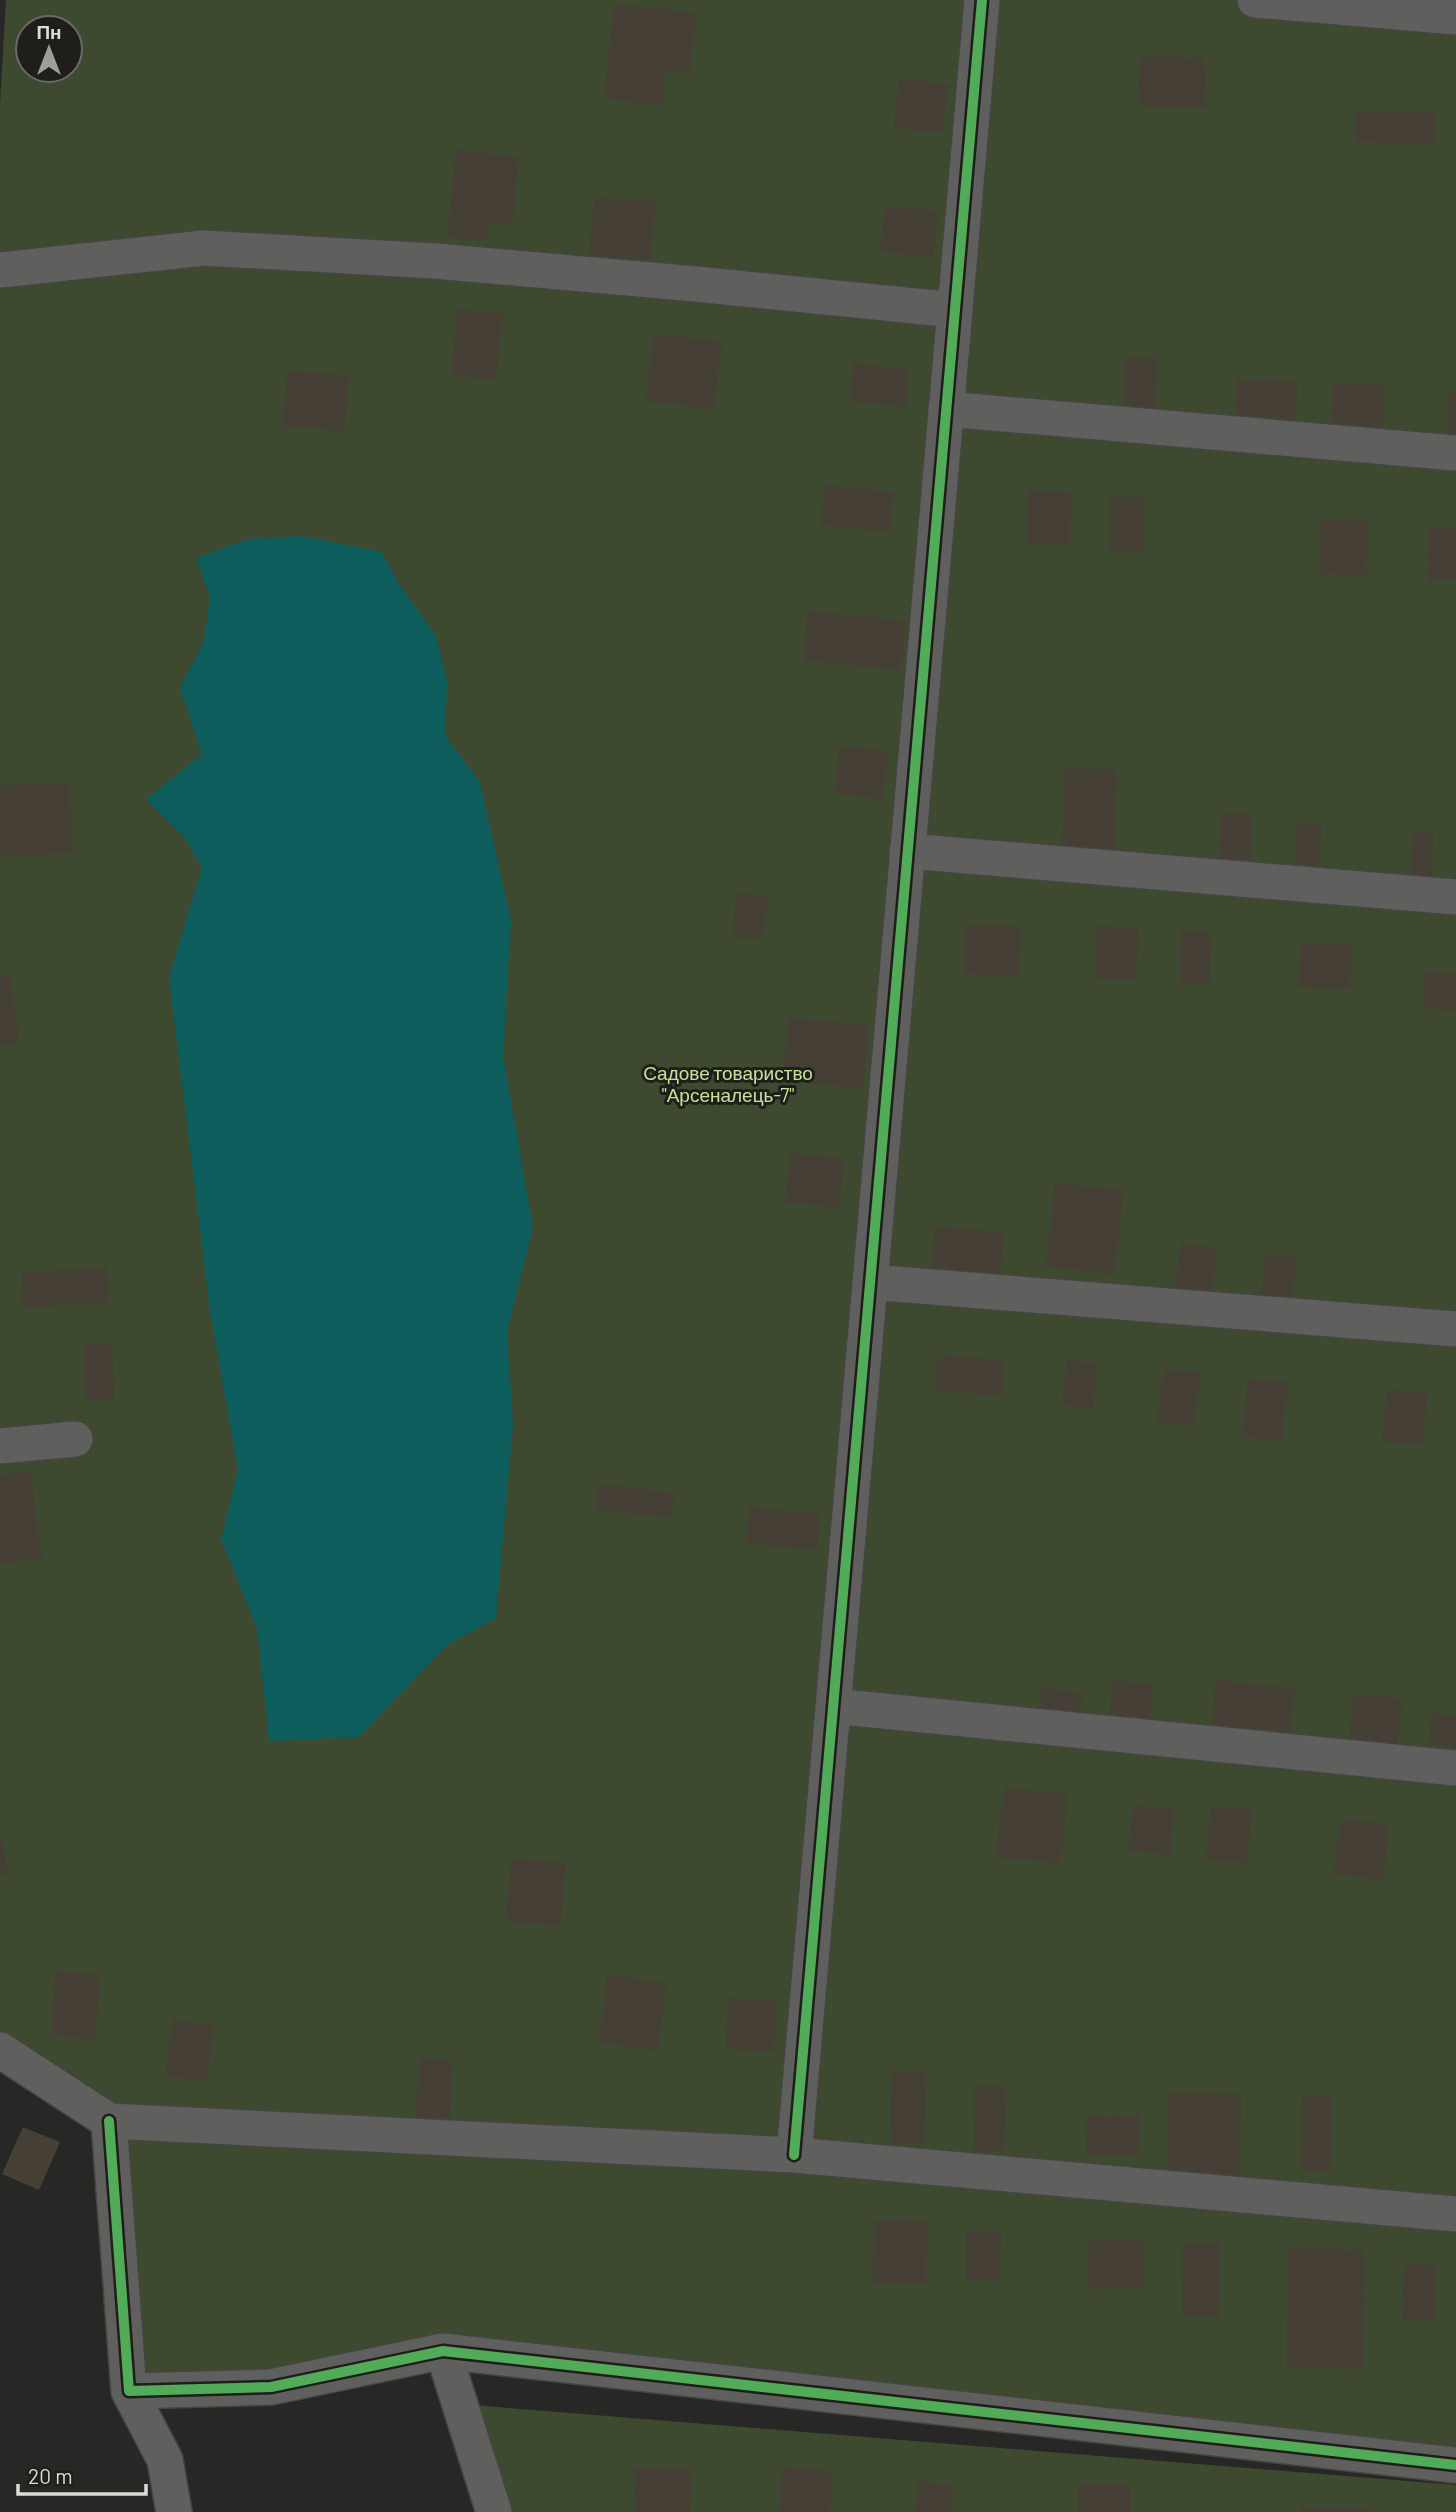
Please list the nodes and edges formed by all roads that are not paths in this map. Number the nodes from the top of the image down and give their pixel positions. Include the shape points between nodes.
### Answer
1 (982, 0) edge
2 (1255, 0) edge
3 (1456, 17) edge
4 (0, 270) edge
5 (955, 310) junction
6 (946, 409) junction
7 (1456, 453) edge
8 (908, 851) junction
9 (1456, 897) edge
10 (870, 1282) junction
11 (1456, 1329) edge
12 (75, 1439) dead end
13 (0, 1446) edge
14 (833, 1706) junction
15 (1456, 1768) edge
16 (0, 2050) edge
17 (109, 2121) junction
18 (794, 2155) junction
19 (1456, 2214) edge
20 (443, 2351) junction
21 (129, 2391) junction
22 (1456, 2465) edge
23 (174, 2512) edge
24 (494, 2512) edge

1 - 5 street
2 - 3 street
4 - 5 street via 204,248 435,261
5 - 6 street
6 - 7 street
6 - 8 street
8 - 9 street
8 - 10 street
10 - 11 street
10 - 14 street
12 - 13 street
14 - 15 street
14 - 18 street
16 - 17 street
17 - 18 street
17 - 21 street
18 - 19 street
20 - 21 street via 271,2387
20 - 22 street
20 - 24 street
21 - 23 street via 164,2459

